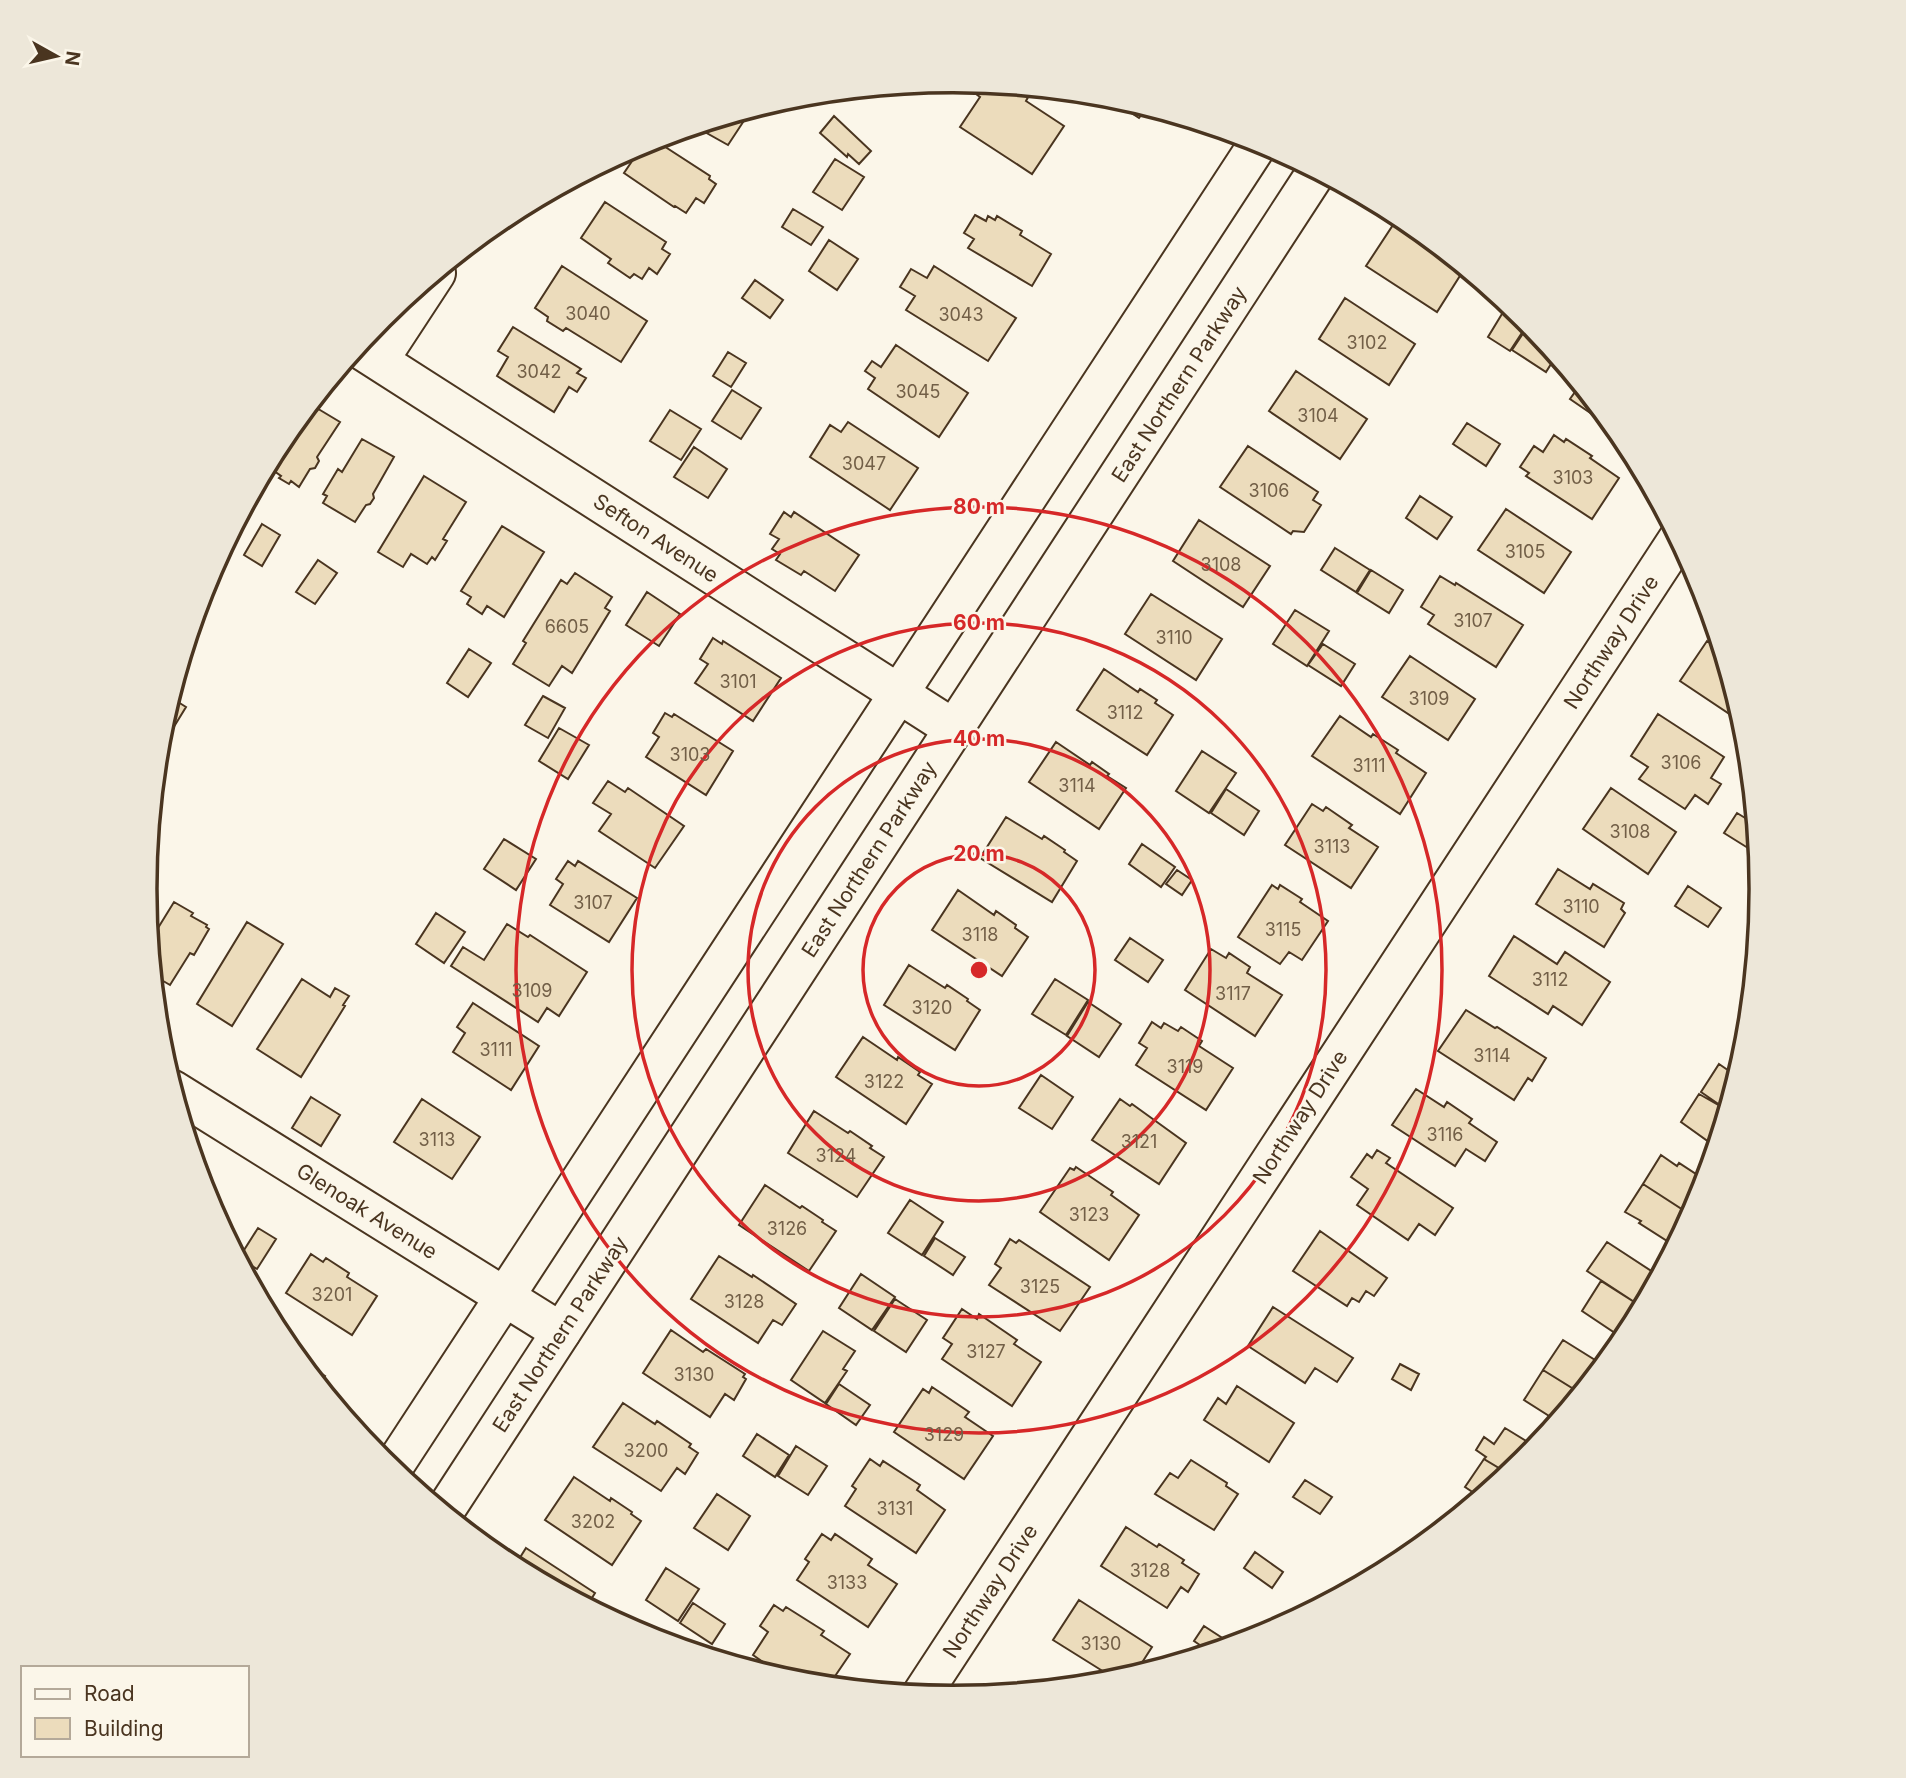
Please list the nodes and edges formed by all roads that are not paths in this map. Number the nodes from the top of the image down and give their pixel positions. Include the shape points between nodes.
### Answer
1 (1253, 151) edge
2 (1312, 179) edge
3 (395, 321) edge
4 (368, 353) edge
5 (1672, 548) edge
6 (899, 694) junction
7 (954, 729) junction
8 (185, 1097) edge
9 (505, 1296) junction
10 (562, 1332) junction
11 (398, 1460) edge
12 (449, 1505) edge
13 (929, 1685) edge

1 - 6 main road
2 - 7 main road, East Northern Parkway
3 - 4 main road
4 - 6 main road, Sefton Avenue
5 - 13 main road, Northway Drive
6 - 7 main road, Sefton Avenue
6 - 9 main road
7 - 10 main road, East Northern Parkway
8 - 9 main road, Glenoak Avenue
9 - 10 main road, Glenoak Avenue
9 - 11 main road
10 - 12 main road, East Northern Parkway

